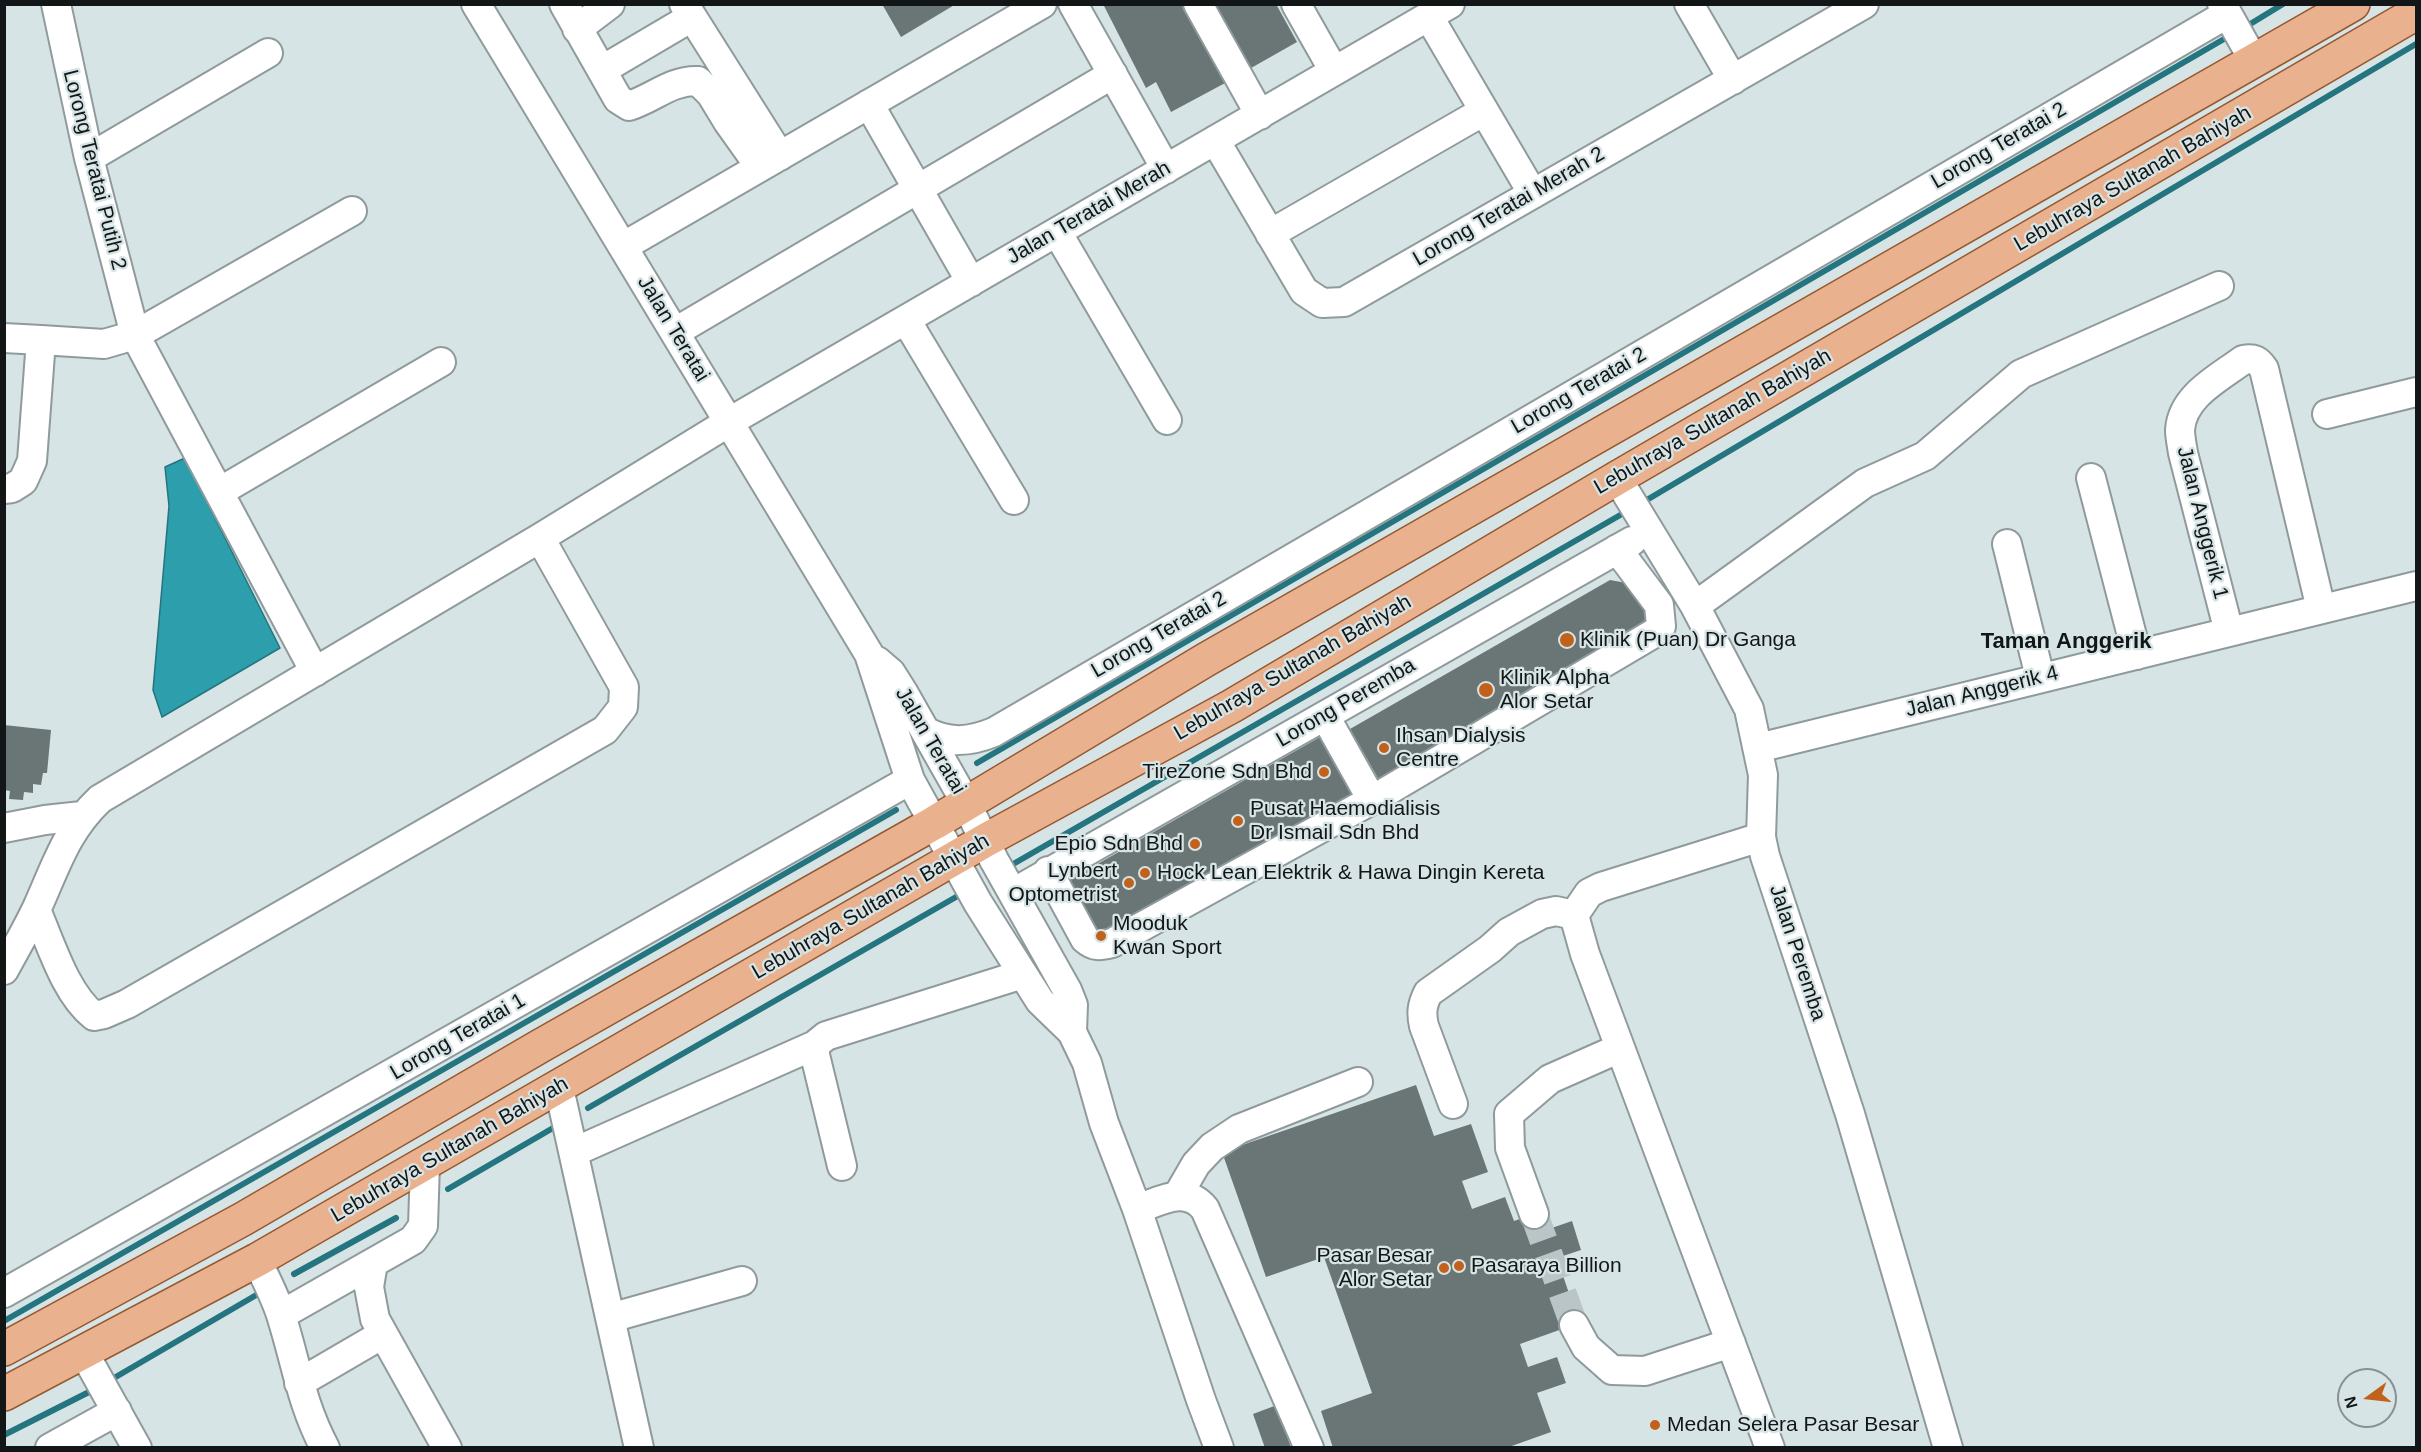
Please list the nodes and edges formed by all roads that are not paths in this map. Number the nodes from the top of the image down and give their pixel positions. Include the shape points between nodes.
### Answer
1 (56, 4) edge
2 (476, 4) edge
3 (610, 4) edge
4 (1042, 4) edge
5 (1073, 4) edge
6 (1198, 4) edge
7 (1296, 4) edge
8 (1689, 4) edge
9 (1864, 4) edge
10 (2353, 4) edge
11 (2224, 9) edge
12 (1439, 10) edge
13 (688, 11) edge
14 (2416, 13) edge
15 (570, 17) edge
16 (268, 53) dead end
17 (2254, 61) junction
18 (602, 70) junction
19 (1334, 71) junction
20 (1113, 74) junction
21 (1732, 80) junction
22 (869, 105) junction
23 (1484, 111) junction
24 (1260, 115) junction
25 (1215, 140) junction
26 (89, 158) junction
27 (770, 162) junction
28 (1166, 169) junction
29 (917, 189) junction
30 (1533, 194) junction
31 (352, 211) dead end
32 (1057, 232) junction
33 (1270, 234) junction
34 (624, 246) junction
35 (971, 282) junction
36 (2219, 286) dead end
37 (906, 320) junction
38 (675, 332) junction
39 (135, 335) junction
40 (4, 338) edge
41 (41, 340) junction
42 (441, 362) dead end
43 (2416, 392) edge
44 (2327, 414) dead end
45 (1167, 420) dead end
46 (729, 422) junction
47 (2091, 478) dead end
48 (4, 489) edge
49 (219, 492) junction
50 (1014, 500) dead end
51 (1633, 506) junction
52 (540, 538) junction
53 (2007, 544) dead end
54 (1617, 549) junction
55 (2416, 586) edge
56 (1695, 606) junction
57 (2321, 609) junction
58 (2229, 632) junction
59 (869, 654) junction
60 (2137, 655) junction
61 (315, 672) junction
62 (2040, 677) junction
63 (1325, 716) junction
64 (925, 731) junction
65 (1758, 748) junction
66 (910, 780) junction
67 (1372, 800) junction
68 (966, 803) junction
69 (82, 816) junction
70 (934, 823) junction
71 (4, 828) edge
72 (1761, 837) junction
73 (1000, 869) junction
74 (1048, 872) junction
75 (965, 880) junction
76 (36, 910) junction
77 (1574, 915) junction
78 (4, 970) edge
79 (1023, 974) junction
80 (1072, 1032) junction
81 (815, 1045) junction
82 (1620, 1048) junction
83 (1358, 1082) dead end
84 (559, 1088) junction
85 (1453, 1104) dead end
86 (574, 1152) junction
87 (425, 1164) junction
88 (842, 1166) dead end
89 (1178, 1195) junction
90 (1137, 1209) junction
91 (1534, 1214) tunnel mouth
92 (257, 1260) junction
93 (373, 1263) junction
94 (742, 1281) dead end
95 (4, 1293) edge
96 (281, 1315) junction
97 (610, 1318) junction
98 (1574, 1325) tunnel mouth
99 (383, 1334) junction
100 (1731, 1343) junction
101 (4, 1349) edge
102 (84, 1353) junction
103 (299, 1383) junction
104 (4, 1394) edge
105 (117, 1411) junction
106 (1940, 1444) edge
107 (51, 1448) edge
108 (137, 1448) edge
109 (325, 1448) edge
110 (447, 1448) edge
111 (639, 1448) edge
112 (1220, 1448) edge
113 (1309, 1448) edge
114 (1770, 1448) edge

1 - 26 street, Lorong Teratai Putih 2
2 - 34 street, Jalan Teratai
3 - 15 street
4 - 22 street
5 - 20 street
6 - 24 street
7 - 19 street
8 - 21 street
9 - 21 street, Lorong Teratai Merah 2
10 - 17 main road, Lebuhraya Sultanah Bahiyah
11 - 17 street
11 - 64 street, Lorong Teratai 2 via 1014,720 981,737 952,741
12 - 19 street, Jalan Teratai Merah
12 - 23 street
13 - 18 street
13 - 27 street
14 - 51 main road, Lebuhraya Sultanah Bahiyah
15 - 18 street
16 - 26 street
17 - 68 main road, Lebuhraya Sultanah Bahiyah via 1207,659
18 - 27 street via 618,99 629,106 678,82 698,81 728,122
19 - 24 street, Jalan Teratai Merah
20 - 28 street
20 - 29 street
21 - 30 street, Lorong Teratai Merah 2
22 - 27 street
22 - 29 street
23 - 30 street
23 - 33 street
24 - 25 street, Jalan Teratai Merah
25 - 28 street, Jalan Teratai Merah
25 - 33 street, Lorong Teratai Merah 2
26 - 39 street, Lorong Teratai Putih 2
27 - 34 street
28 - 32 street, Jalan Teratai Merah
29 - 35 street
29 - 38 street
30 - 33 street, Lorong Teratai Merah 2 via 1344,302 1333,304 1322,303 1304,291
31 - 39 street
32 - 35 street, Jalan Teratai Merah
32 - 45 street
34 - 38 street, Jalan Teratai
35 - 37 street, Jalan Teratai Merah
36 - 56 street via 2021,374 1925,456 1865,483
37 - 46 street, Jalan Teratai Merah
37 - 50 street
38 - 46 street, Jalan Teratai
39 - 41 street via 104,344
39 - 49 street, Lorong Teratai Putih 2
40 - 41 street
41 - 48 street via 32,461 23,480
42 - 49 street
43 - 44 street
46 - 52 street, Jalan Teratai Merah
46 - 59 street, Jalan Teratai
47 - 60 street
49 - 61 street, Lorong Teratai Putih 2
51 - 54 street, Lorong Peremba
51 - 56 street, Jalan Peremba
51 - 73 main road, Lebuhraya Sultanah Bahiyah via 1232,706
52 - 61 street, Jalan Teratai Merah
52 - 76 street via 624,687 623,707 605,730 104,1014 94,1016 72,992
53 - 62 street
54 - 63 street, Lorong Peremba
54 - 67 street via 1659,605 1661,626 1656,632
55 - 57 street, Jalan Anggerik 4
56 - 65 street, Jalan Peremba via 1749,709
57 - 58 street, Jalan Anggerik 4
57 - 58 street, Jalan Anggerik 1 via 2264,369 2252,358 2243,360 2192,399 2183,414 2180,431 2182,453
58 - 60 street, Jalan Anggerik 4
59 - 64 street, Jalan Teratai via 891,673
59 - 66 street, Jalan Teratai
60 - 62 street, Jalan Anggerik 4
61 - 69 street, Jalan Teratai Merah via 100,799
62 - 65 street, Jalan Anggerik 4
63 - 67 street
63 - 74 street, Lorong Peremba
64 - 68 street, Jalan Teratai
65 - 72 street, Jalan Peremba via 1763,775
66 - 70 street, Jalan Teratai
66 - 95 street, Lorong Teratai 1
67 - 74 street via 1112,944 1092,945 1085,939
68 - 70 main road, Lebuhraya Sultanah Bahiyah
68 - 73 street, Jalan Teratai
69 - 71 street
69 - 76 street, Jalan Teratai Merah
70 - 75 street, Jalan Teratai
70 - 101 main road, Lebuhraya Sultanah Bahiyah via 243,1219
72 - 77 street via 1601,886 1589,893
72 - 106 street, Jalan Peremba via 1850,1114
73 - 74 street, Lorong Peremba
73 - 75 main road, Lebuhraya Sultanah Bahiyah
73 - 80 street, Jalan Teratai via 1067,990 1073,1005
75 - 79 street, Jalan Teratai
75 - 84 main road, Lebuhraya Sultanah Bahiyah
76 - 78 street, Jalan Teratai Merah
77 - 82 street via 1584,954
77 - 85 street via 1556,911 1542,914 1509,932 1428,993 1421,1014
79 - 80 street, Jalan Teratai via 1040,1001
79 - 81 street via 826,1036
80 - 90 street via 1087,1063 1104,1123
81 - 86 street
81 - 88 street
82 - 91 street via 1550,1079 1509,1114 1510,1148
82 - 100 street
83 - 89 street via 1239,1129 1212,1147 1196,1164
84 - 86 street
84 - 87 main road, Lebuhraya Sultanah Bahiyah
86 - 97 street
87 - 92 main road, Lebuhraya Sultanah Bahiyah
87 - 93 street via 423,1226 419,1234
89 - 90 street
89 - 113 street via 1197,1199 1205,1209
90 - 112 street
92 - 96 street
92 - 102 main road, Lebuhraya Sultanah Bahiyah
93 - 96 street
93 - 99 street via 369,1287 375,1319
94 - 97 street
96 - 103 street
97 - 111 street
98 - 100 street via 1586,1347 1612,1370 1645,1371
99 - 103 street
99 - 110 street
100 - 114 street
102 - 104 main road, Lebuhraya Sultanah Bahiyah
102 - 105 street
103 - 109 street via 311,1422
105 - 107 street
105 - 108 street

